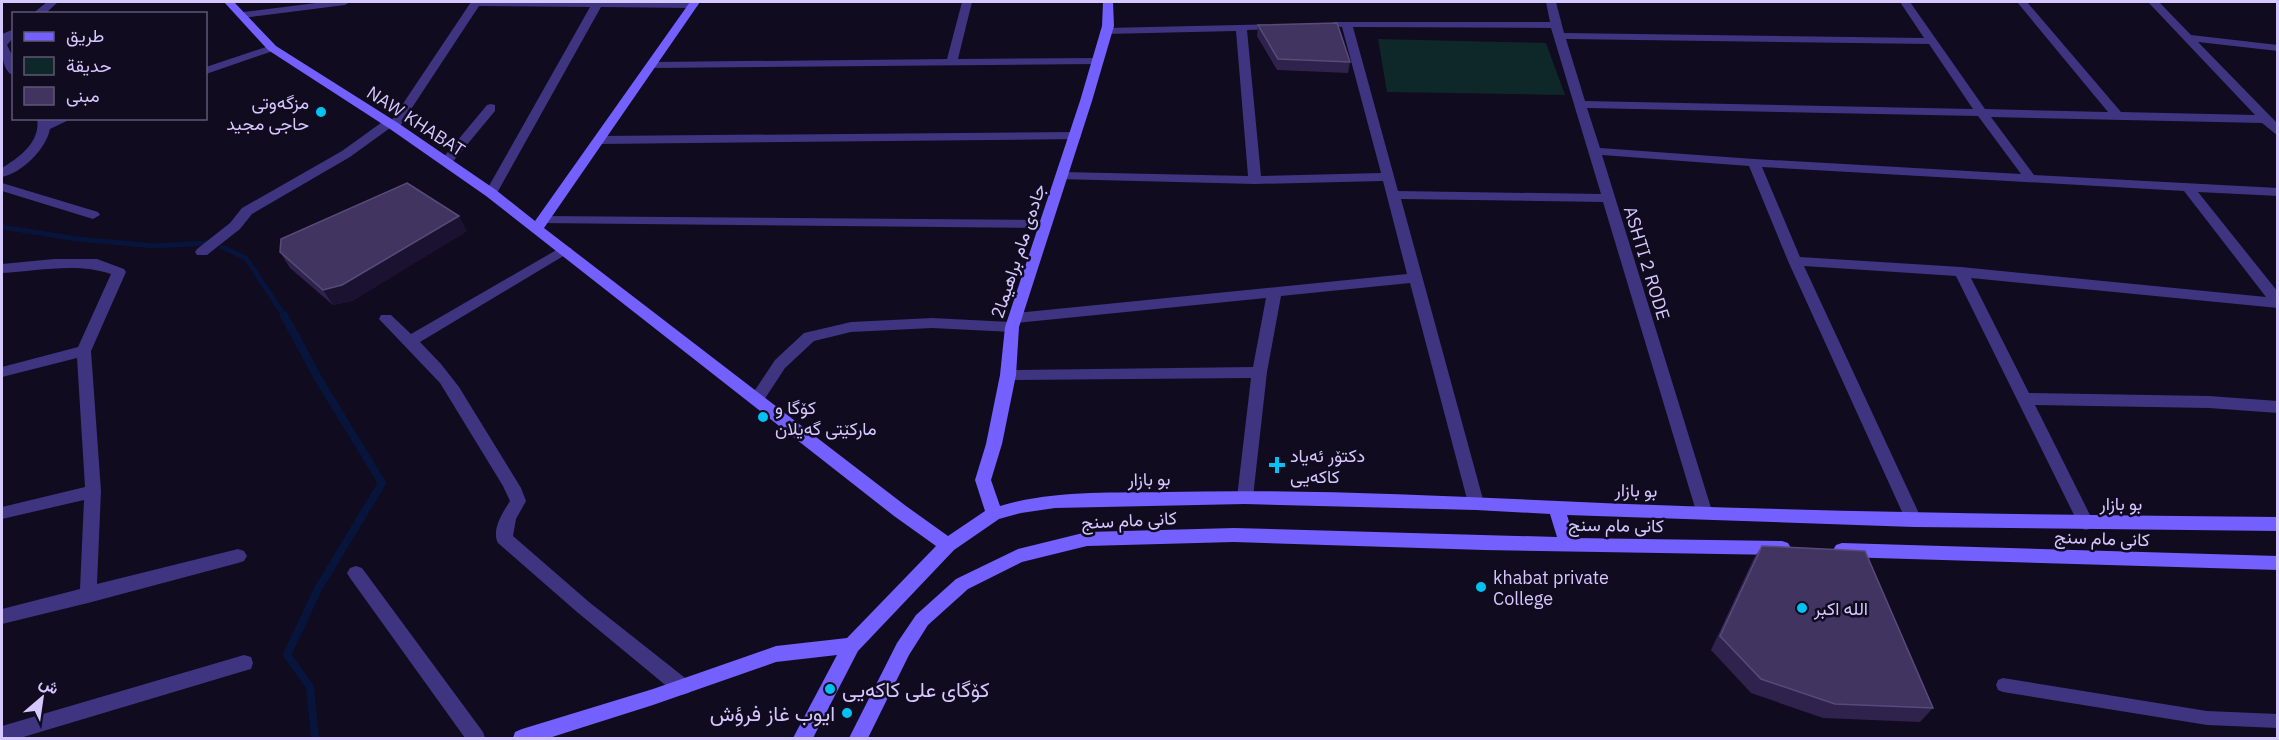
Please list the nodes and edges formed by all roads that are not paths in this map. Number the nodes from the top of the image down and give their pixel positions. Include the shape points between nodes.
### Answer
1 (53, 2) edge
2 (229, 2) edge
3 (345, 2) edge
4 (475, 2) edge
5 (967, 2) edge
6 (1108, 2) edge
7 (1551, 2) edge
8 (1905, 2) edge
9 (2022, 2) edge
10 (2153, 2) edge
11 (694, 3) edge
12 (597, 4) junction
13 (39, 12) edge
14 (243, 15) junction
15 (1347, 24) junction
16 (1323, 25) edge
17 (1288, 26) edge
18 (1241, 27) junction
19 (1106, 31) junction
20 (1558, 31) junction
21 (12, 33) edge
22 (2190, 38) junction
23 (1930, 41) junction
24 (2, 46) edge
25 (272, 48) junction
26 (2277, 48) edge
27 (1098, 61) junction
28 (952, 62) junction
29 (652, 65) junction
30 (12, 68) edge
31 (207, 71) edge
32 (1580, 104) junction
33 (491, 108) dead end
34 (1981, 112) junction
35 (2117, 116) junction
36 (2264, 119) junction
37 (44, 122) edge
38 (391, 125) junction
39 (2277, 132) edge
40 (1075, 136) junction
41 (600, 140) junction
42 (1595, 151) junction
43 (446, 162) junction
44 (1754, 163) junction
45 (2, 173) edge
46 (1062, 176) junction
47 (2029, 176) junction
48 (1388, 177) junction
49 (1255, 180) junction
50 (2187, 186) junction
51 (2, 187) edge
52 (2277, 192) edge
53 (491, 193) junction
54 (1393, 195) junction
55 (1609, 198) junction
56 (93, 215) dead end
57 (540, 224) junction
58 (1046, 224) junction
59 (566, 249) junction
60 (202, 252) dead end
61 (1795, 261) junction
62 (2, 269) edge
63 (1961, 272) junction
64 (1416, 278) junction
65 (1274, 294) junction
66 (2277, 303) edge
67 (386, 319) dead end
68 (1013, 323) junction
69 (409, 342) junction
70 (84, 351) junction
71 (2, 372) edge
72 (1259, 372) junction
73 (1008, 375) junction
74 (757, 399) junction
75 (2024, 399) junction
76 (2277, 406) edge
77 (93, 491) junction
78 (1245, 496) junction
79 (1476, 503) junction
80 (1557, 508) junction
81 (1704, 511) junction
82 (2, 513) edge
83 (994, 514) junction
84 (1914, 520) junction
85 (2086, 523) junction
86 (2277, 524) edge
87 (1567, 544) junction
88 (948, 545) junction
89 (1801, 549) edge
90 (1824, 549) edge
91 (238, 556) dead end
92 (2277, 563) edge
93 (356, 573) dead end
94 (88, 596) junction
95 (2, 616) edge
96 (852, 645) junction
97 (244, 663) dead end
98 (2003, 685) dead end
99 (682, 687) junction
100 (2277, 721) edge
101 (2, 735) edge
102 (476, 738) edge
103 (522, 738) edge
104 (803, 738) edge
105 (858, 738) edge

1 - 13 street
2 - 14 street, NAW KHABAT
3 - 14 street
4 - 12 street
4 - 38 street
5 - 28 street
6 - 19 street, جادەی مام براهیما2
7 - 20 street, ASHTI 2 RODE
8 - 23 street
9 - 35 street
10 - 22 street
11 - 12 street
11 - 29 street
12 - 53 street
14 - 25 street, NAW KHABAT
15 - 16 street
15 - 20 street
15 - 48 street
17 - 18 street
18 - 19 street
18 - 49 street
19 - 27 street, جادەی مام براهیما2
20 - 23 street
20 - 32 street, ASHTI 2 RODE
21 - 24 street via 5,37
22 - 26 street
22 - 36 street
23 - 34 street
24 - 30 street
25 - 31 street
25 - 38 street, NAW KHABAT
27 - 28 street
27 - 40 street, جادەی مام براهیما2
28 - 29 street
29 - 41 street
32 - 34 street
32 - 42 street, ASHTI 2 RODE
33 - 43 street
34 - 35 street
34 - 47 street
35 - 36 street
36 - 39 street
37 - 45 street via 42,137 24,159
38 - 43 street, NAW KHABAT
38 - 60 street via 247,210 235,226
40 - 41 street
40 - 46 street, جادەی مام براهیما2
41 - 57 street
42 - 44 street
42 - 55 street, ASHTI 2 RODE
43 - 53 street, NAW KHABAT
44 - 47 street
44 - 61 street
46 - 49 street
46 - 58 street, جادەی مام براهیما2
47 - 50 street
48 - 49 street
48 - 54 street
50 - 52 street
50 - 66 street
51 - 56 street
53 - 57 street, NAW KHABAT
54 - 55 street
54 - 64 street
55 - 81 street, ASHTI 2 RODE
57 - 58 street
57 - 59 street, NAW KHABAT
58 - 68 street, جادەی مام براهیما2
59 - 69 street
59 - 74 street, NAW KHABAT
61 - 63 street
61 - 84 street
62 - 70 street via 97,264 119,272
63 - 66 street
63 - 75 street
64 - 65 street
64 - 79 street
65 - 68 street
65 - 72 street
67 - 69 street
68 - 73 street, جادەی مام براهیما2
68 - 74 street via 863,327 809,338 780,364
69 - 99 street via 427,357 468,412 512,484 519,501 508,519 504,538
70 - 71 street
70 - 77 street
72 - 73 street
72 - 78 street
73 - 83 street, جادەی مام براهیما2 via 983,480
74 - 88 street, NAW KHABAT
75 - 76 street
75 - 85 street
77 - 82 street
77 - 94 street
78 - 79 street, بو بازار
78 - 83 street, بو بازار via 1055,501
79 - 80 street, بو بازار
80 - 81 street, بو بازار
80 - 87 street
81 - 84 street, بو بازار
83 - 88 street, بو بازار
84 - 85 street, بو بازار
85 - 86 street, بو بازار
87 - 89 street, کانی مام سنج
87 - 105 street, کانی مام سنج via 1234,535 1087,539 1018,556 962,584 922,620
88 - 96 street, بو بازار
90 - 92 street, کانی مام سنج
91 - 94 street
93 - 102 street
94 - 95 street
96 - 99 street via 776,654
96 - 104 street, بو بازار
97 - 101 street
98 - 100 lane via 2207,718
99 - 103 street

